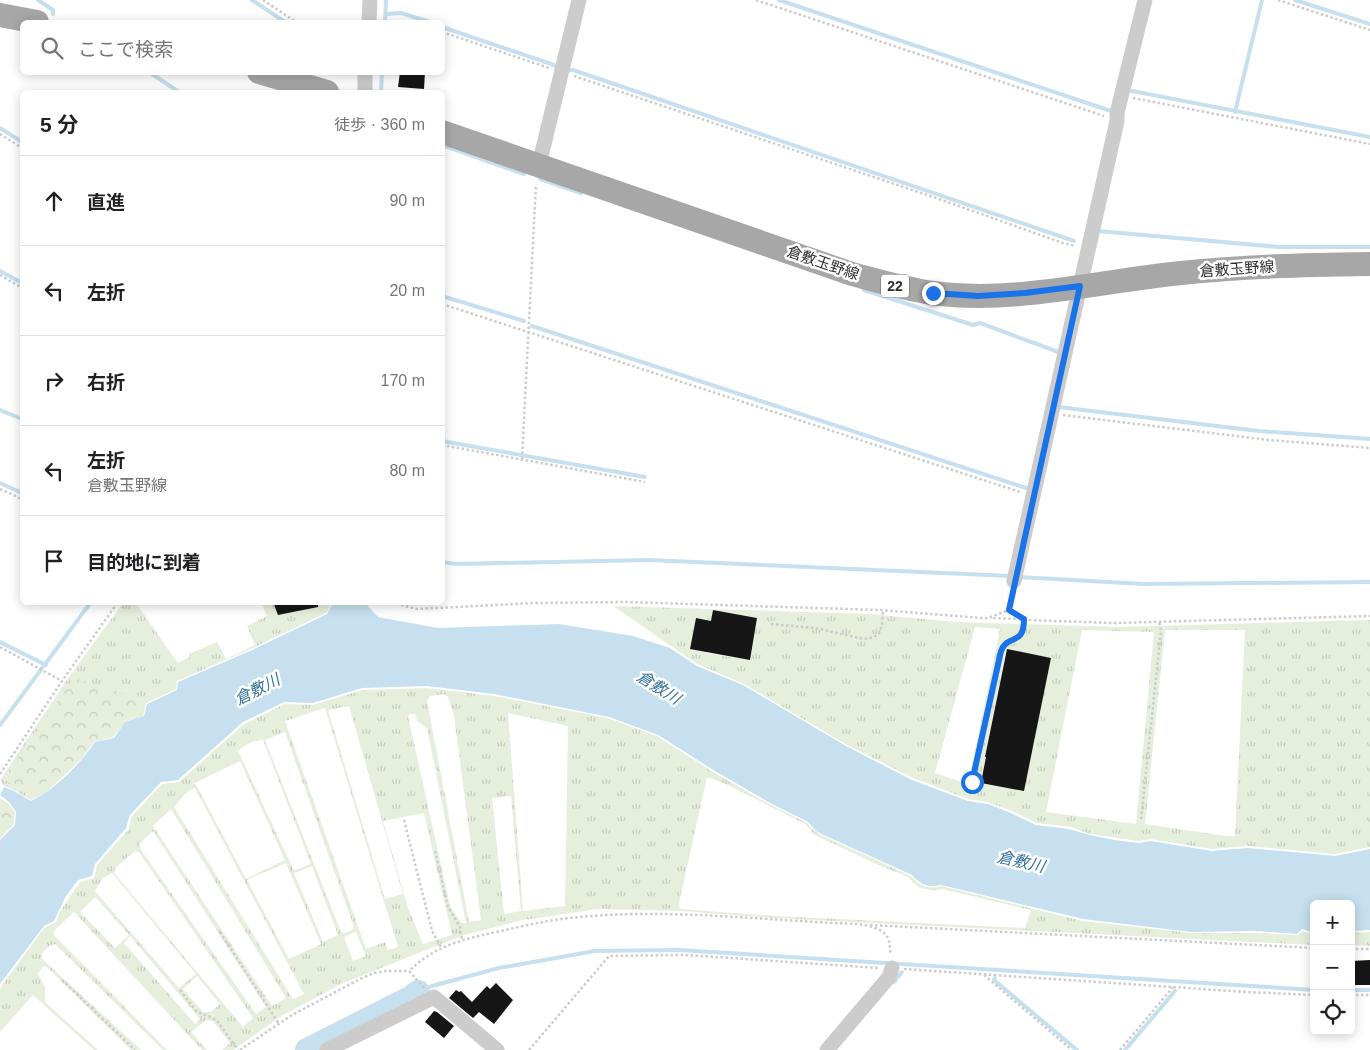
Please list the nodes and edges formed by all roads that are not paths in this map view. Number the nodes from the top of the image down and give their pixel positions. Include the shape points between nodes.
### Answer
1 (370, 0) edge
2 (580, 0) edge
3 (1145, 0) edge
4 (0, 15) edge
5 (26, 20) edge
6 (369, 20) edge
7 (269, 75) edge
8 (366, 75) edge
9 (320, 90) edge
10 (365, 90) edge
11 (445, 133) edge
12 (539, 166) junction
13 (1370, 264) edge
14 (1080, 286) junction
15 (1015, 576) road end
16 (890, 964) road end
17 (327, 1050) edge
18 (497, 1050) edge
19 (827, 1050) edge

1 - 6 street
2 - 12 street
3 - 14 street
4 - 5 main road
7 - 9 main road
8 - 10 street
11 - 12 main road, 倉敷玉野線 / 22
12 - 14 main road, 倉敷玉野線 / 22 via 891,285 933,293 978,296
13 - 14 main road, 倉敷玉野線 / 22 via 1181,272
14 - 15 street
16 - 19 street via 889,977
17 - 18 street via 434,997

